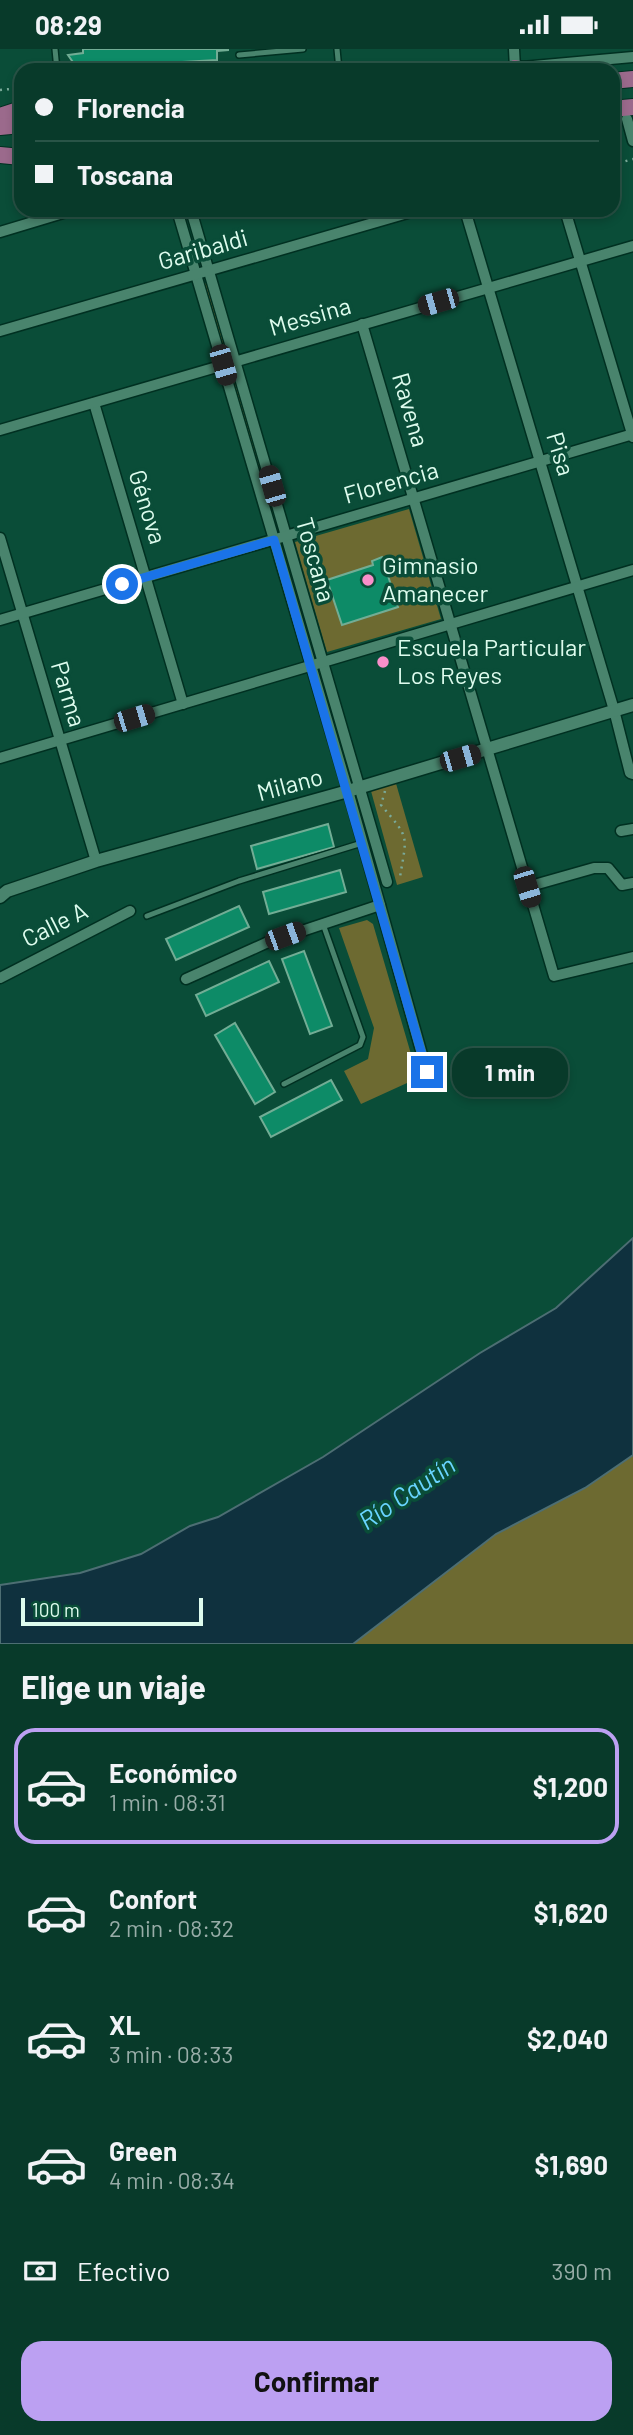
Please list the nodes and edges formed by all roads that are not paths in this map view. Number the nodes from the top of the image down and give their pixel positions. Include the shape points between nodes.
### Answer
1 (303, 49) edge
2 (239, 55) dead end
3 (595, 55) edge
4 (633, 57) edge
5 (553, 63) edge
6 (624, 117) edge
7 (633, 141) edge
8 (50, 217) edge
9 (179, 217) edge
10 (193, 217) edge
11 (394, 217) edge
12 (467, 217) edge
13 (567, 217) edge
14 (0, 232) edge
15 (633, 246) edge
16 (580, 260) junction
17 (208, 271) junction
18 (196, 274) junction
19 (488, 287) junction
20 (362, 324) junction
21 (0, 331) edge
22 (235, 361) junction
23 (223, 365) junction
24 (94, 403) junction
25 (0, 430) edge
26 (633, 435) edge
27 (540, 462) junction
28 (414, 499) junction
29 (286, 536) junction
30 (0, 538) edge
31 (274, 540) junction
32 (633, 571) edge
33 (146, 577) junction
34 (578, 587) junction
35 (22, 613) junction
36 (0, 620) edge
37 (450, 625) junction
38 (323, 662) junction
39 (311, 666) junction
40 (183, 704) junction
41 (633, 705) edge
42 (614, 710) junction
43 (60, 740) junction
44 (486, 750) junction
45 (0, 758) edge
46 (633, 774) edge
47 (354, 789) junction
48 (633, 829) edge
49 (621, 831) dead end
50 (363, 843) junction
51 (96, 861) junction
52 (392, 880) road end
53 (633, 883) edge
54 (527, 887) junction
55 (2, 894) edge
56 (380, 905) junction
57 (130, 911) dead end
58 (147, 916) dead end
59 (322, 923) junction
60 (633, 957) edge
61 (0, 978) edge
62 (186, 979) dead end
63 (427, 1072) dead end
64 (284, 1084) dead end

1 - 2 lane
3 - 4 street
3 - 5 street
6 - 7 street
8 - 14 street
9 - 18 street, Toscana
10 - 17 street, Toscana
11 - 17 street, Garibaldi
12 - 19 street, Pisa
13 - 16 street
15 - 16 street, Messina
16 - 19 street, Messina
16 - 26 street
17 - 18 street, Garibaldi
17 - 22 street, Toscana
18 - 21 street, Garibaldi
18 - 23 street, Toscana
19 - 20 street, Messina
19 - 27 street, Pisa
20 - 22 street, Messina
20 - 28 street, Ravena
22 - 23 street, Messina
22 - 29 street, Toscana
23 - 24 street, Messina
23 - 31 street, Toscana
24 - 25 street, Messina
24 - 33 street, Génova
26 - 27 street, Florencia
27 - 28 street, Florencia
27 - 34 street, Pisa
28 - 29 street, Florencia
28 - 37 street, Ravena
29 - 31 street, Florencia
29 - 38 street, Toscana
30 - 35 street, Parma
31 - 33 street, Florencia
31 - 39 street, Toscana
32 - 34 street
33 - 35 street, Florencia
33 - 40 street, Génova
34 - 37 street
34 - 42 street, Pisa
35 - 36 street, Florencia
35 - 43 street, Parma
37 - 38 street
37 - 44 street, Ravena
38 - 39 street
38 - 47 street, Toscana
39 - 40 street
39 - 47 street, Toscana
40 - 43 street
41 - 42 street, Milano
42 - 44 street, Milano
42 - 46 street, Pisa
43 - 45 street
43 - 51 street, Parma
44 - 47 street, Milano
44 - 54 street, Ravena
47 - 50 street, Toscana
47 - 51 street, Milano
47 - 52 street, Toscana
48 - 49 street
50 - 56 street, Toscana
50 - 58 lane via 239,881
51 - 55 street, Milano
53 - 54 street via 622,885 608,868 594,868
54 - 60 street, Ravena via 554,976
56 - 59 street
56 - 63 street, Toscana
57 - 61 street, Calle A
59 - 62 street
59 - 64 lane via 363,1037 360,1045

